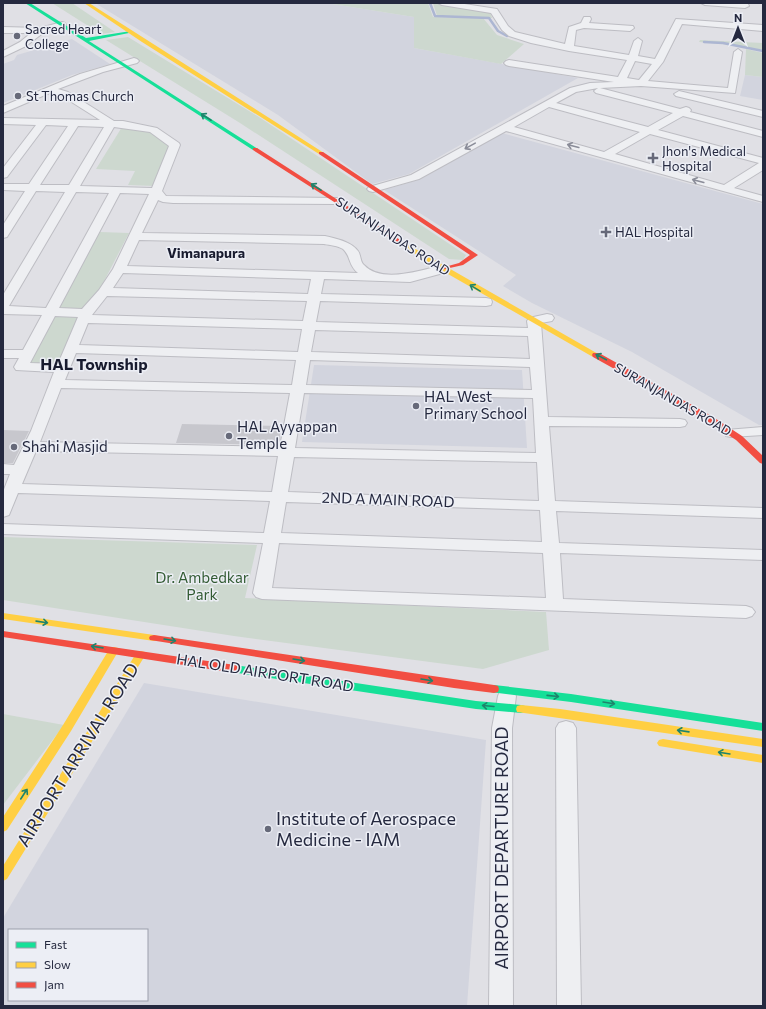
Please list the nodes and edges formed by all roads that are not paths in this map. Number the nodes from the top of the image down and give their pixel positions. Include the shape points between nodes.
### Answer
1 (24, 3) edge
2 (28, 3) edge
3 (40, 3) edge
4 (86, 3) edge
5 (442, 3) edge
6 (705, 3) edge
7 (745, 4) edge
8 (494, 7) edge
9 (62, 25) junction
10 (736, 26) junction
11 (630, 28) dead end
12 (763, 28) edge
13 (3, 30) edge
14 (674, 30) junction
15 (40, 32) junction
16 (129, 32) junction
17 (763, 36) edge
18 (96, 38) junction
19 (85, 40) junction
20 (638, 41) dead end
21 (570, 43) junction
22 (3, 44) edge
23 (23, 44) junction
24 (738, 52) dead end
25 (3, 54) edge
26 (633, 57) junction
27 (134, 61) junction
28 (577, 62) junction
29 (658, 62) junction
30 (123, 63) junction
31 (509, 63) dead end
32 (586, 75) junction
33 (621, 80) junction
34 (644, 85) junction
35 (600, 88) junction
36 (58, 92) dead end
37 (703, 100) junction
38 (547, 104) junction
39 (3, 110) edge
40 (682, 112) junction
41 (763, 114) edge
42 (3, 121) edge
43 (44, 122) junction
44 (75, 122) junction
45 (111, 123) junction
46 (504, 127) junction
47 (649, 131) junction
48 (763, 134) edge
49 (606, 155) junction
50 (8, 163) edge
51 (763, 165) edge
52 (3, 175) edge
53 (3, 187) edge
54 (33, 187) junction
55 (73, 188) junction
56 (726, 188) junction
57 (373, 189) junction
58 (116, 190) junction
59 (156, 192) junction
60 (763, 199) edge
61 (337, 201) junction
62 (3, 234) edge
63 (135, 236) junction
64 (448, 267) junction
65 (119, 269) junction
66 (318, 275) junction
67 (370, 276) junction
68 (104, 292) junction
69 (314, 298) junction
70 (486, 302) dead end
71 (3, 306) edge
72 (3, 310) edge
73 (50, 312) junction
74 (85, 316) junction
75 (538, 324) junction
76 (309, 325) junction
77 (582, 336) dead end
78 (71, 349) junction
79 (3, 354) edge
80 (27, 354) junction
81 (304, 356) junction
82 (537, 363) junction
83 (63, 368) junction
84 (56, 384) junction
85 (298, 389) junction
86 (539, 394) junction
87 (541, 421) junction
88 (680, 423) dead end
89 (747, 431) edge
90 (30, 446) junction
91 (287, 452) junction
92 (544, 458) junction
93 (763, 461) edge
94 (3, 469) edge
95 (19, 470) junction
96 (13, 488) junction
97 (279, 497) junction
98 (548, 506) junction
99 (3, 512) edge
100 (763, 513) edge
101 (3, 529) edge
102 (272, 538) junction
103 (551, 547) junction
104 (763, 555) edge
105 (555, 605) junction
106 (746, 612) dead end
107 (3, 616) edge
108 (3, 634) edge
109 (114, 650) junction
110 (141, 654) junction
111 (546, 686) dead end
112 (506, 699) junction
113 (527, 710) junction
114 (563, 726) joint
115 (763, 727) edge
116 (652, 742) dead end
117 (763, 743) edge
118 (763, 759) edge
119 (3, 827) edge
120 (3, 876) edge
121 (501, 1006) edge
122 (569, 1006) edge

1 - 2 main road
2 - 9 main road, SURANJANDAS ROAD
3 - 18 main road, SURANJANDAS ROAD
4 - 16 main road
5 - 8 street
6 - 7 street
7 - 10 street
8 - 21 street via 511,33 531,40
9 - 15 street
9 - 19 main road, SURANJANDAS ROAD
10 - 12 street
10 - 14 street via 679,21
11 - 21 street via 585,22 573,28
13 - 15 street
14 - 17 street
14 - 29 street
15 - 23 street
16 - 18 main road
16 - 57 main road via 265,116
18 - 19 main road
18 - 27 main road, SURANJANDAS ROAD
19 - 30 main road, SURANJANDAS ROAD
20 - 26 street
21 - 28 street
22 - 23 street
23 - 25 street
24 - 34 street via 732,91
26 - 28 street
26 - 29 street
26 - 33 street
27 - 30 street
27 - 64 main road, SURANJANDAS ROAD
28 - 31 street
28 - 32 street
29 - 34 street
30 - 39 street via 81,77
61 -> 30 main road, SURANJANDAS ROAD
32 - 33 street
32 - 35 street
33 - 34 street
34 - 35 street
34 - 37 street
35 - 38 street via 573,90
35 - 40 street
36 - 45 street
37 - 40 street
37 - 41 street
38 - 46 street
38 - 47 street
40 - 47 street
40 - 48 street
42 - 43 street
43 - 44 street
43 - 50 street
44 - 45 street
44 - 54 street
45 - 55 street
45 - 59 street via 153,130 174,145
49 -> 46 street
46 -> 57 street via 415,177
47 - 49 street
47 - 51 street
56 -> 49 street
50 - 52 street
51 - 56 street
53 - 54 street
54 - 55 street
54 - 62 street
55 - 58 street
55 - 71 street
56 - 60 street
57 - 64 main road via 475,255 461,264
58 - 59 street
58 - 73 street
59 - 61 street via 163,199 173,200
59 - 63 street
61 - 64 main road, SURANJANDAS ROAD
63 - 65 street
63 - 67 street via 325,240 346,246 353,253 357,266
64 - 67 street via 410,278
64 - 75 main road, SURANJANDAS ROAD
75 -> 64 main road, SURANJANDAS ROAD
65 - 66 street
65 - 68 street
66 - 67 street
66 - 69 street
68 - 69 street
68 - 74 street
69 - 70 street
69 - 76 street
72 - 73 street
73 - 74 street
73 - 80 street
74 - 76 street
74 - 78 street
75 - 76 street
75 - 77 main road, SURANJANDAS ROAD
75 - 82 street
89 -> 75 main road, SURANJANDAS ROAD via 707,417
76 - 81 street
78 - 81 street
78 - 83 street
79 - 80 street
80 - 83 street via 21,367
81 - 82 street
81 - 85 street
82 - 86 street
83 - 84 street
84 - 85 street
84 - 90 street
85 - 86 street
85 - 91 street
86 - 87 street
87 - 88 street
87 - 92 street
89 - 93 main road, SURANJANDAS ROAD via 739,438
90 - 91 street
90 - 95 street
91 - 92 street
91 - 97 street
92 - 98 street
94 - 95 street
95 - 96 street
96 - 97 street, 2ND A MAIN ROAD
96 - 99 street
97 - 98 street, 2ND A MAIN ROAD
97 - 102 street
98 - 100 street, 2ND A MAIN ROAD
98 - 103 street
101 - 102 street
102 - 103 street
102 - 105 street via 262,593
103 - 104 street
103 - 105 street
105 - 106 street
107 -> 112 main road, HAL OLD AIRPORT ROAD via 134,634
109 -> 108 main road, HAL OLD AIRPORT ROAD
109 - 110 main road, HAL OLD AIRPORT ROAD
119 -> 109 main road, AIRPORT ARRIVAL ROAD
112 -> 110 main road, HAL OLD AIRPORT ROAD via 433,698
110 - 120 main road, AIRPORT ARRIVAL ROAD
111 - 112 main road
112 - 113 main road, HAL OLD AIRPORT ROAD
112 -> 115 main road via 571,698
112 - 121 street, AIRPORT DEPARTURE ROAD via 502,728
113 - 114 main road
117 -> 113 main road, HAL OLD AIRPORT ROAD
114 - 122 street
118 -> 116 main road

